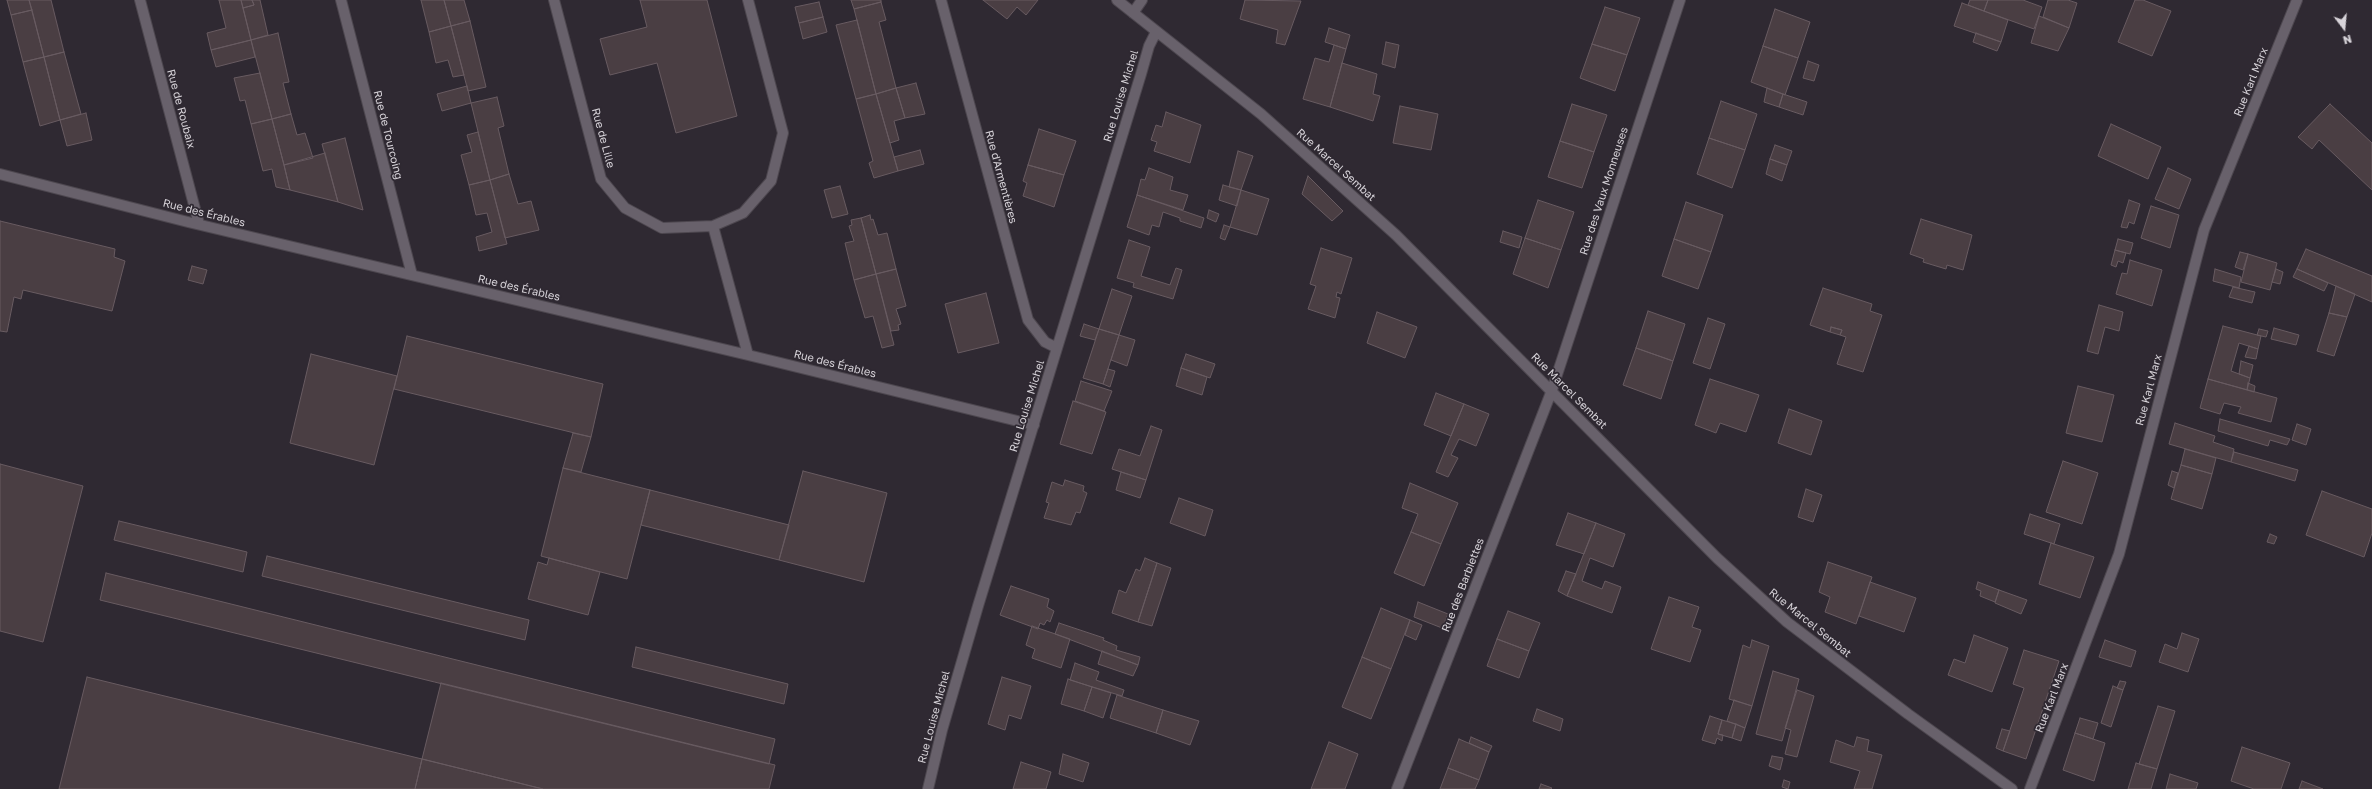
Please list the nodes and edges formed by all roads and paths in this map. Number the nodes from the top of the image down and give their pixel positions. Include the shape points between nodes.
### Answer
1 (140, 0) edge
2 (341, 0) edge
3 (554, 0) edge
4 (748, 0) edge
5 (941, 0) edge
6 (1117, 0) edge
7 (1142, 0) edge
8 (1680, 0) edge
9 (2297, 0) edge
10 (1133, 13) junction
11 (1156, 32) junction
12 (0, 174) edge
13 (199, 224) junction
14 (713, 226) junction
15 (412, 275) junction
16 (1057, 348) junction
17 (748, 355) junction
18 (1552, 390) junction
19 (1034, 425) junction
20 (928, 789) edge
21 (1397, 789) edge
22 (2012, 789) edge
23 (2030, 789) edge

1 - 13 street, Rue de Roubaix
2 - 15 street, Rue de Tourcoing
3 - 14 street, Rue de Lille via 601,179 625,208 662,228
4 - 14 street, Rue de Lille via 783,133 772,182 743,213
5 - 16 street, Rue d'Armentières via 1028,320 1046,342
6 - 10 street, Rue Marcel Sembat
7 - 10 street
8 - 18 street, Rue des Vaux Monneuses
9 - 23 street, Rue Karl Marx via 2204,230 2119,554
10 - 11 street, Rue Marcel Sembat
11 - 16 street, Rue Louise Michel via 1143,66
11 - 18 street, Rue Marcel Sembat via 1262,114 1396,235
12 - 13 street, Rue des Érables
13 - 15 street, Rue des Érables
14 - 17 street
15 - 17 street, Rue des Érables
16 - 19 street, Rue Louise Michel
17 - 19 street, Rue des Érables
18 - 21 street, Rue des Barbiettes
18 - 22 street, Rue Marcel Sembat via 1717,558 1787,622
19 - 20 street, Rue Louise Michel via 978,606 942,730

